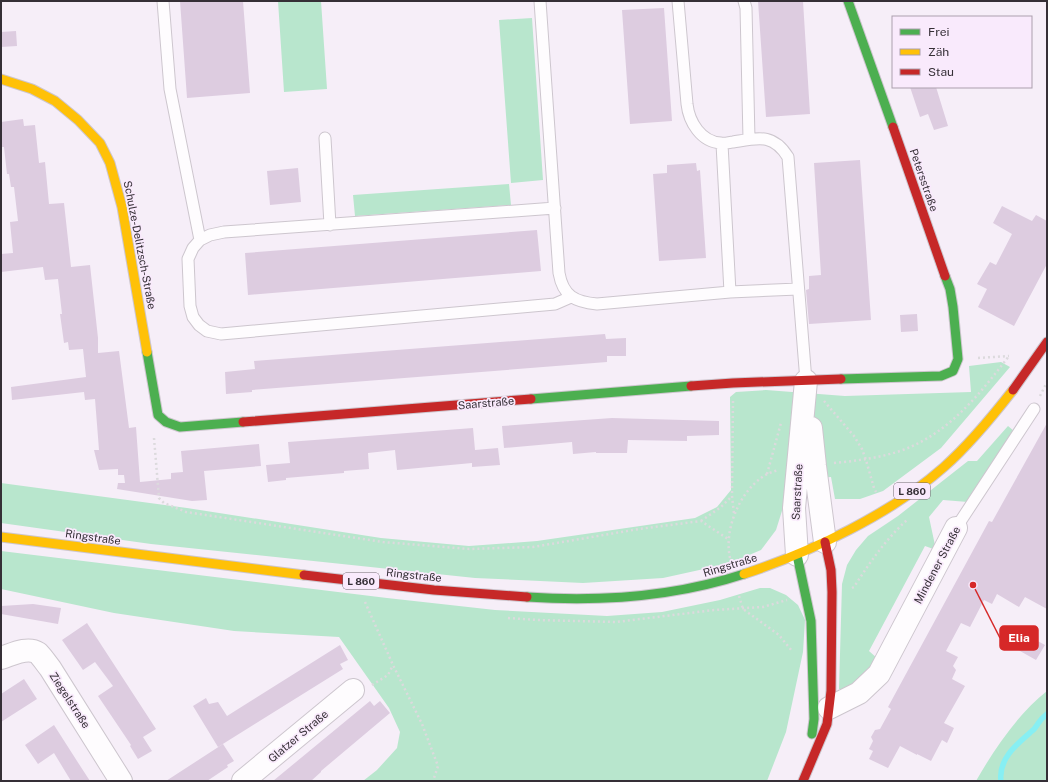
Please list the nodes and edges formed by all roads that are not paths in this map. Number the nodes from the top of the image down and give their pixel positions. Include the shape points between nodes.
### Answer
1 (163, 1) edge
2 (540, 1) edge
3 (678, 1) edge
4 (744, 1) edge
5 (848, 1) edge
6 (1, 79) edge
7 (325, 138) dead end
8 (749, 139) junction
9 (722, 144) junction
10 (555, 208) junction
11 (330, 225) junction
12 (200, 240) junction
13 (798, 288) junction
14 (730, 292) junction
15 (572, 297) junction
16 (1045, 346) edge
17 (953, 371) joint
18 (806, 380) junction
19 (1034, 409) dead end
20 (166, 422) joint
21 (956, 528) joint
22 (1, 537) edge
23 (825, 542) junction
24 (797, 555) junction
25 (1, 658) edge
26 (353, 690) road end
27 (829, 708) junction
28 (807, 771) junction
29 (121, 781) edge
30 (243, 781) edge
31 (803, 781) edge

1 - 12 lane via 170,88
2 - 10 lane
3 - 9 lane via 688,114 692,125 698,131 706,138
4 - 8 lane
5 - 17 street, Petersstraße via 950,289 958,359
6 - 20 street, Schulze-Delitzsch-Straße via 32,89 55,101 100,143 110,163 122,207 158,414
7 - 11 lane
8 - 9 lane
8 - 13 lane via 773,141 782,147 788,157
9 - 14 lane
10 - 11 lane
10 - 15 lane via 561,282 565,291
11 - 12 lane via 224,232
12 - 15 lane via 188,259 190,306 199,325 207,331 221,334 555,304
13 - 14 lane
13 - 18 lane
14 - 15 lane via 597,304 583,303
16 - 23 street, L 860 via 987,424 933,476 886,508
17 - 18 street, Saarstraße via 941,376
18 - 20 street, Saarstraße via 733,383 180,427
18 - 23 street, Saarstraße
18 - 24 street, Saarstraße via 794,508
19 - 21 lane, Mindener Straße
21 - 27 street, Mindener Straße via 879,674 859,693
22 - 24 street, Ringstraße / L 860 via 358,581 553,598 644,596 686,589 722,582
23 - 24 street, L 860
23 - 27 street via 831,570 832,592
24 - 28 street via 811,629 814,718
25 - 29 street, Ziegelstraße via 21,651 31,650 38,653
26 - 30 street, Glatzer Straße
27 - 28 street via 827,724
28 - 31 street

